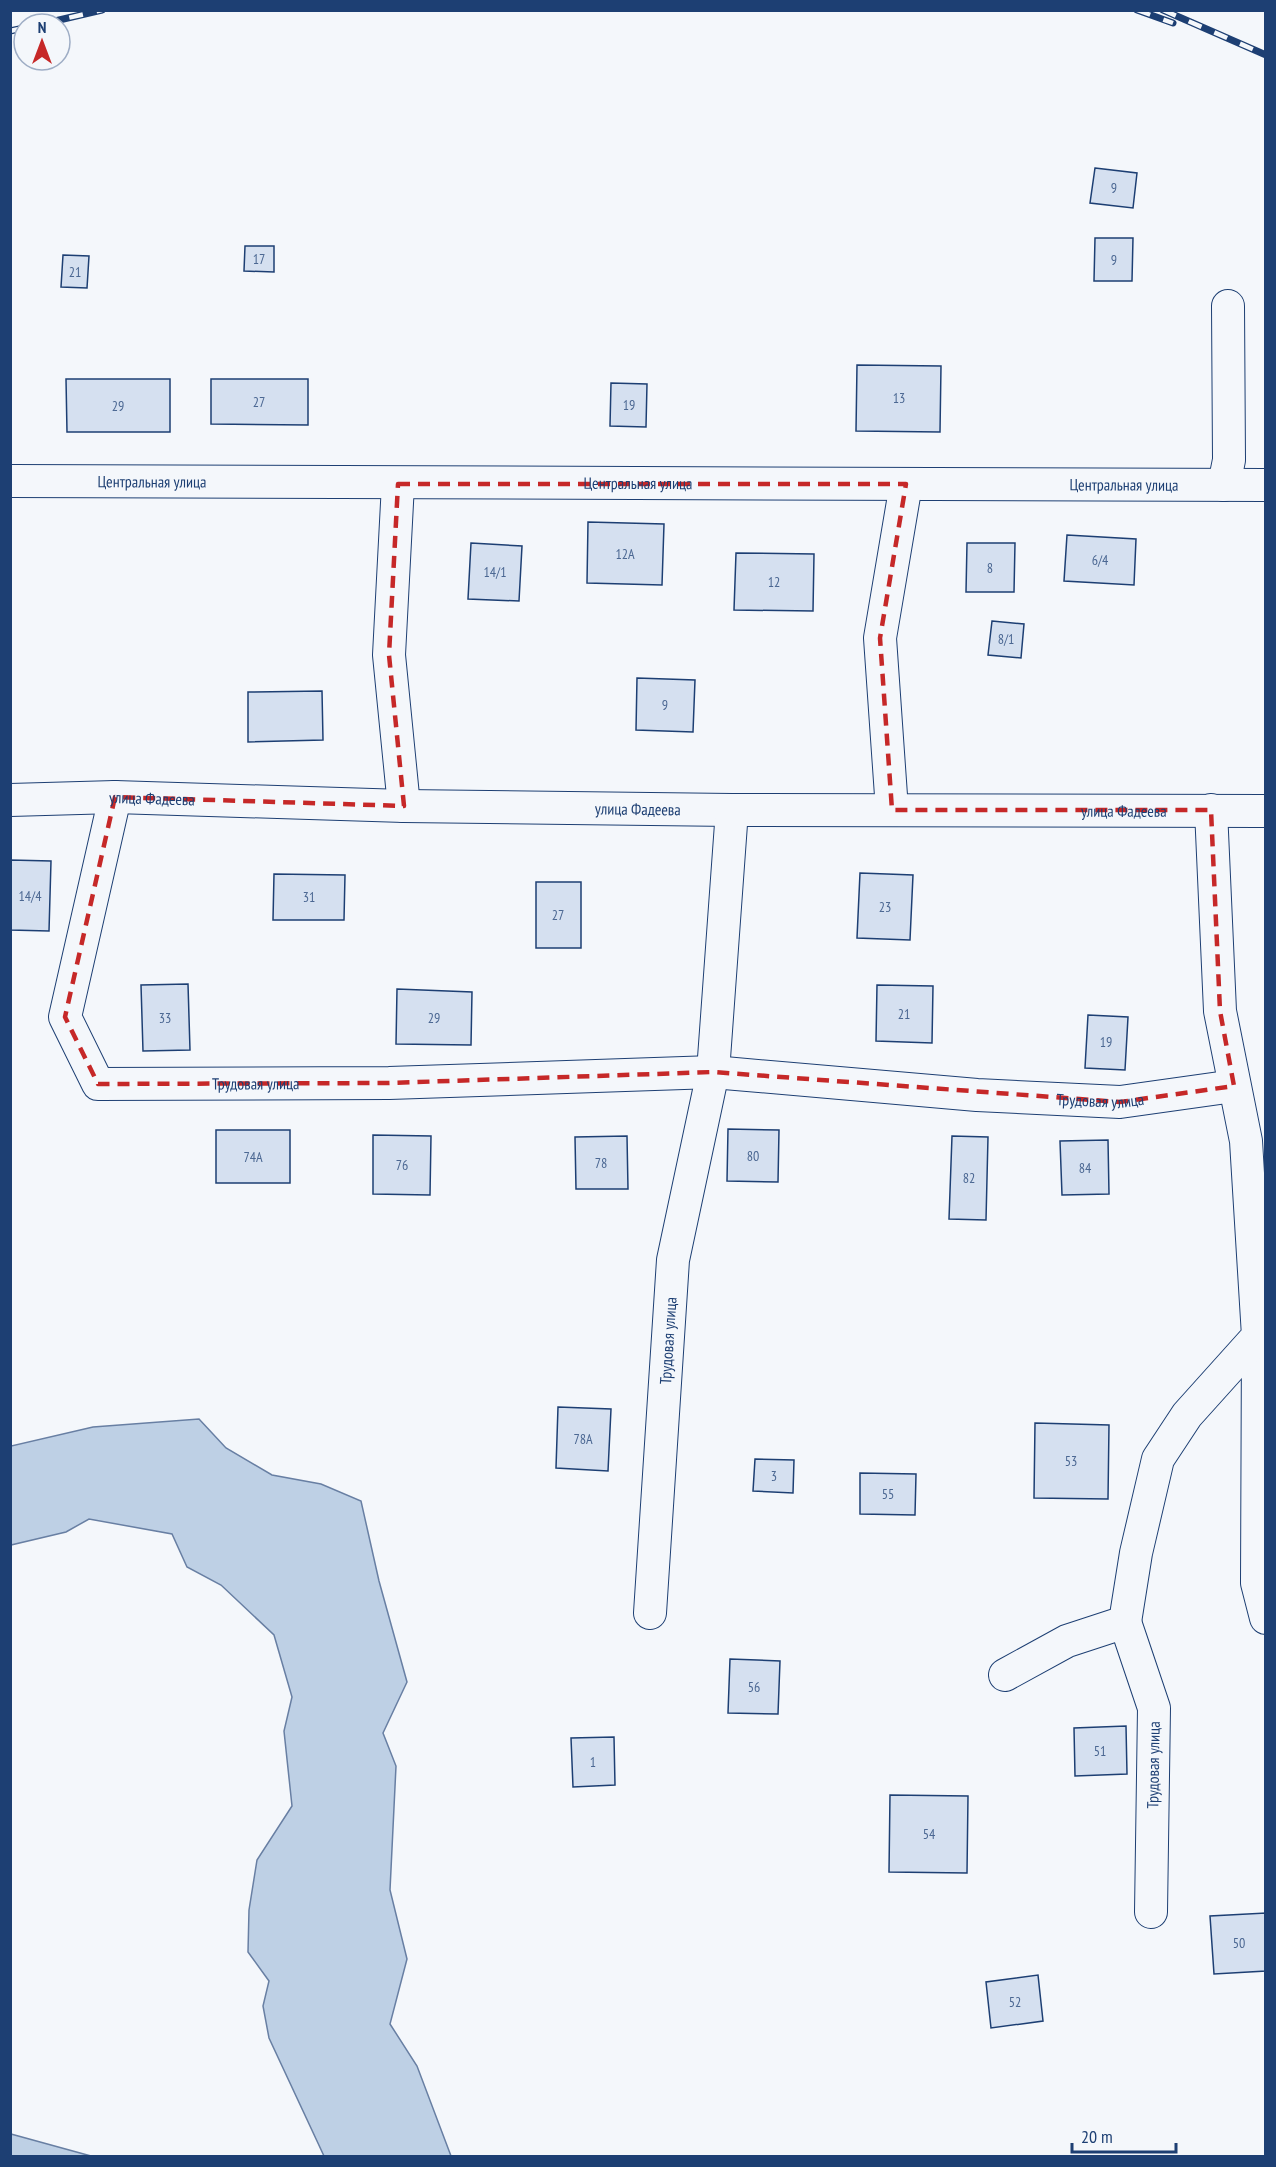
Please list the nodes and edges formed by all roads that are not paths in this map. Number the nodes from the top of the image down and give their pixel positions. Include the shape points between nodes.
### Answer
1 (1228, 306) dead end
2 (10, 481) edge
3 (398, 483) junction
4 (906, 484) junction
5 (1224, 485) junction
6 (1266, 485) edge
7 (115, 797) junction
8 (10, 800) edge
9 (404, 806) junction
10 (732, 810) junction
11 (892, 810) junction
12 (1211, 810) junction
13 (1266, 811) edge
14 (713, 1072) junction
15 (1234, 1086) junction
16 (1256, 1142) edge
17 (1258, 1336) junction
18 (650, 1613) dead end
19 (1266, 1618) edge
20 (1125, 1622) junction
21 (1005, 1675) dead end
22 (1151, 1912) dead end

1 - 5 street via 1229,460
2 - 3 street, Центральная улица
3 - 4 street, Центральная улица
3 - 9 street via 389,655
4 - 5 street, Центральная улица
4 - 11 street via 880,638
5 - 6 street, Центральная улица
7 - 8 street, улица Фадеева
7 - 9 street, улица Фадеева
7 - 14 street, Трудовая улица via 65,1017 98,1084 388,1083
9 - 10 street, улица Фадеева
10 - 11 street, улица Фадеева
10 - 14 street, Трудовая улица
11 - 12 street, улица Фадеева
12 - 13 street, улица Фадеева
12 - 15 street via 1220,1011
14 - 15 street, Трудовая улица via 976,1095 1120,1102
14 - 18 street, Трудовая улица via 673,1260
15 - 16 street
16 - 17 street
17 - 19 street via 1257,1583
17 - 20 street, Трудовая улица via 1187,1415 1158,1459
20 - 21 street via 1067,1641
20 - 22 street, Трудовая улица via 1154,1708

